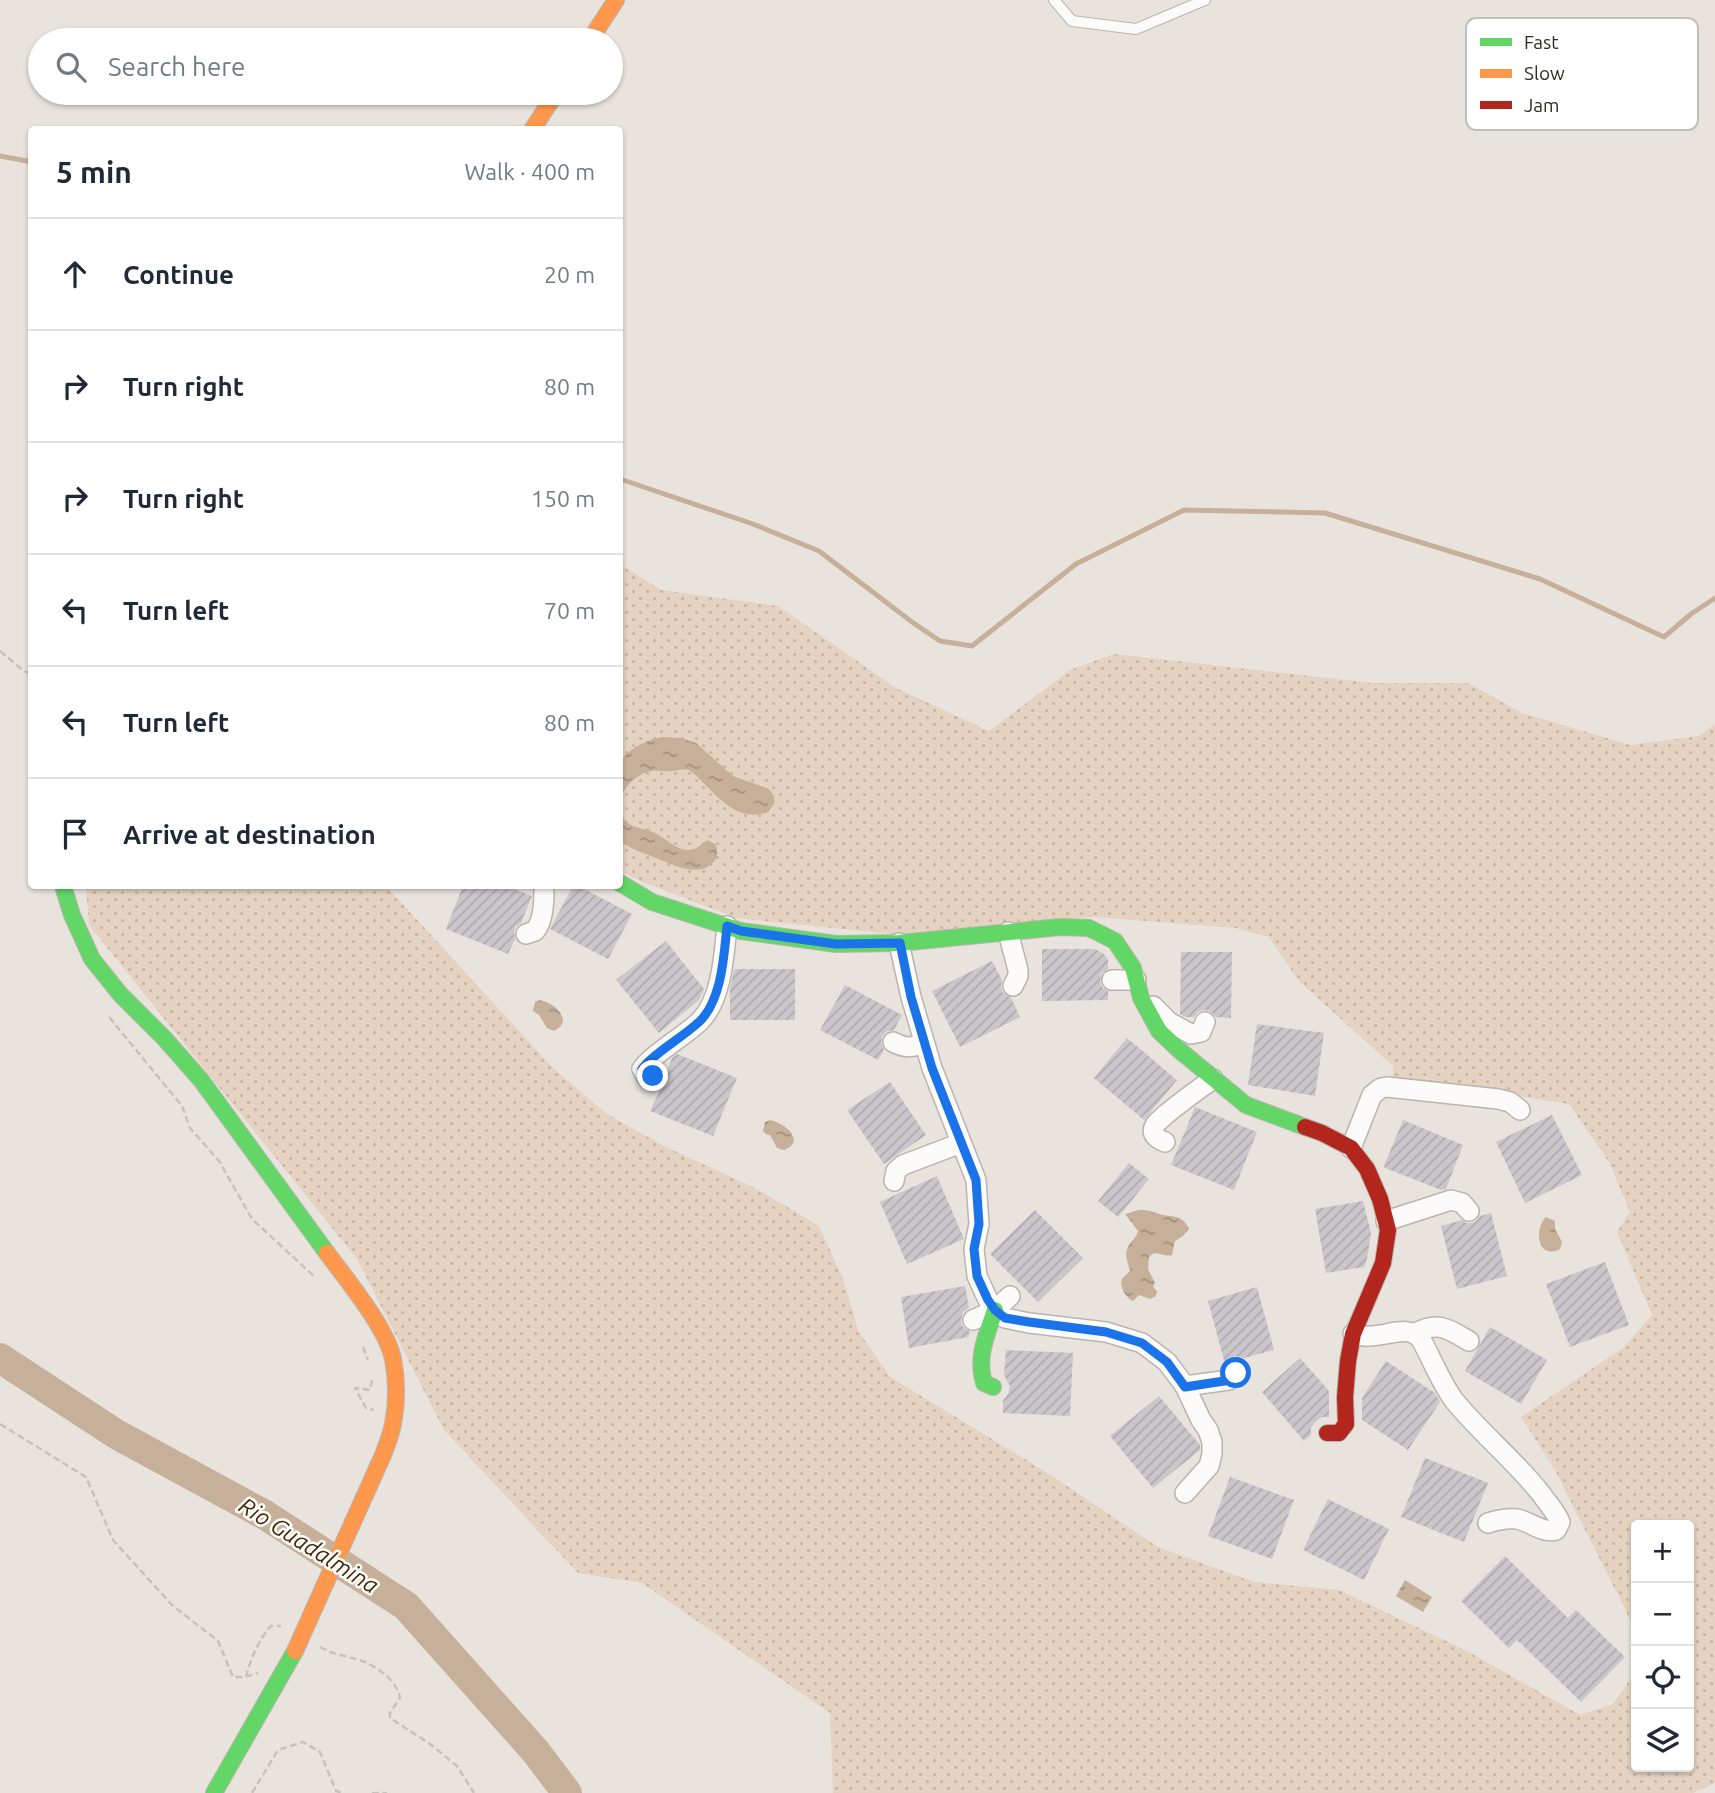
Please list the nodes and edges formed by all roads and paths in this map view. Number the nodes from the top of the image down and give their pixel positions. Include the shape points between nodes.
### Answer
1 (616, 0) edge
2 (1054, 0) edge
3 (1205, 0) edge
4 (598, 28) edge
5 (548, 105) edge
6 (535, 126) edge
7 (0, 651) edge
8 (28, 672) edge
9 (623, 885) edge
10 (63, 889) edge
11 (544, 889) edge
12 (727, 926) junction
13 (1008, 932) junction
14 (526, 934) dead end
15 (900, 943) junction
16 (1112, 980) dead end
17 (1013, 986) dead end
18 (1139, 989) junction
19 (106, 1012) dead end
20 (1205, 1023) dead end
21 (893, 1042) dead end
22 (924, 1042) junction
23 (653, 1076) dead end
24 (1213, 1079) junction
25 (1520, 1110) dead end
26 (1165, 1142) dead end
27 (961, 1143) junction
28 (1351, 1148) junction
29 (899, 1168) dead end
30 (1469, 1211) dead end
31 (1386, 1221) junction
32 (319, 1282) dead end
33 (1010, 1296) dead end
34 (995, 1310) junction
35 (974, 1320) dead end
36 (1416, 1333) junction
37 (1353, 1334) junction
38 (1469, 1341) dead end
39 (361, 1343) dead end
40 (369, 1363) dead end
41 (1237, 1368) dead end
42 (373, 1372) dead end
43 (993, 1387) dead end
44 (1185, 1387) junction
45 (379, 1410) dead end
46 (0, 1424) edge
47 (1327, 1433) dead end
48 (1187, 1493) dead end
49 (1488, 1523) dead end
50 (284, 1626) dead end
51 (318, 1646) dead end
52 (258, 1672) dead end
53 (246, 1677) junction
54 (214, 1793) edge
55 (252, 1793) edge
56 (343, 1793) edge
57 (372, 1793) edge
58 (387, 1793) edge
59 (474, 1793) edge

1 - 4 street
2 - 3 lane via 1072,21 1136,29
5 - 6 street
7 - 8 path
9 - 12 street via 652,902
10 - 54 street, bridge via 92,958 201,1080 360,1298 393,1358 397,1399 383,1455 295,1650
11 - 14 street via 546,912 538,928
12 - 15 street via 836,944
12 - 23 street via 719,1001 642,1069 646,1077
13 - 15 street
13 - 17 street via 1018,970
13 - 18 street via 1089,928 1115,942 1133,968
15 - 22 street
16 - 18 street
18 - 20 street via 1169,1022 1191,1034 1201,1032
18 - 24 street via 1159,1031
19 - 32 path via 182,1105 190,1128 219,1161 252,1219
21 - 22 street via 909,1048
22 - 27 street
24 - 26 street via 1162,1113 1154,1133
24 - 28 street via 1246,1105 1288,1113
25 - 28 street via 1498,1098 1381,1088 1372,1096
27 - 29 street
27 - 34 street via 976,1180 977,1276
28 - 31 street via 1367,1169
30 - 31 street via 1451,1200
31 - 37 street via 1383,1263
33 - 34 street
34 - 35 street
34 - 43 street via 982,1342 980,1370 982,1380
34 - 44 street via 1005,1318 1106,1332 1142,1343 1167,1362
36 - 37 street
36 - 38 street via 1440,1326
36 - 49 street via 1452,1397 1515,1463 1560,1522 1549,1532 1518,1519
37 - 47 street via 1346,1424 1339,1433
39 - 40 path
41 - 44 street via 1229,1380
42 - 45 path via 370,1390 355,1388 366,1408
44 - 48 street via 1212,1442 1209,1466
46 - 53 path via 86,1477 113,1540 172,1605 218,1641 233,1677
50 - 53 path via 271,1626 265,1633
51 - 59 path via 360,1660 387,1676 400,1698 390,1718 457,1766
52 - 53 path
55 - 56 path via 278,1750 303,1742 320,1752 336,1791
57 - 58 path

